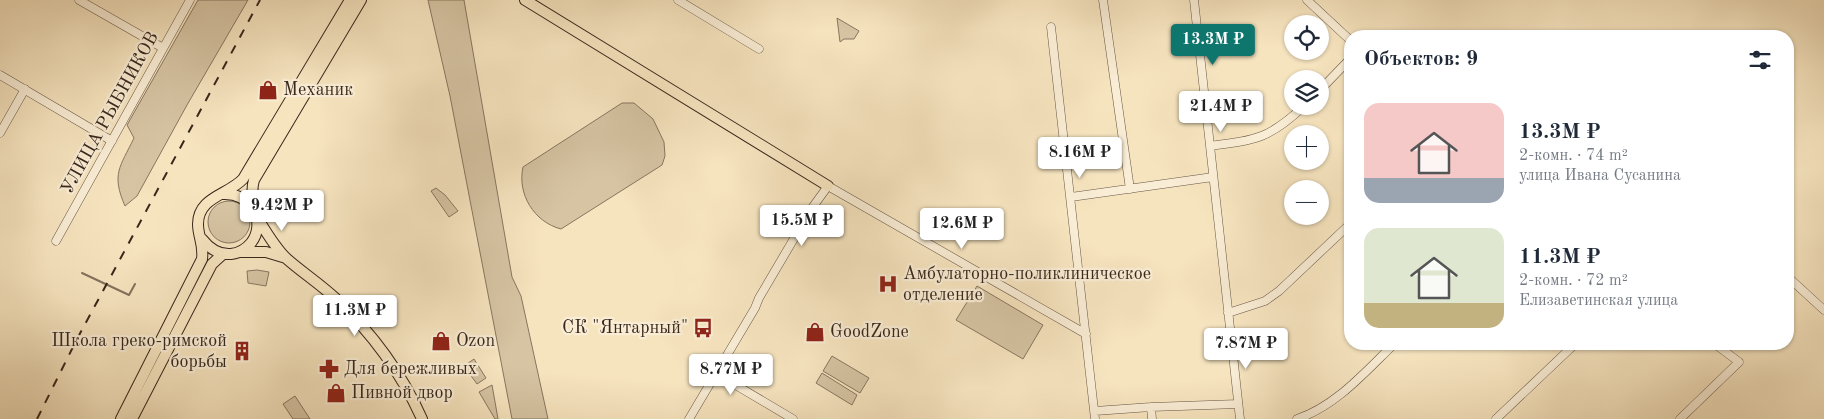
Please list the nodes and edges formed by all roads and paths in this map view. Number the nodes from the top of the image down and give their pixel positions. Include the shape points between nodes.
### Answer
1 (79, 0) edge
2 (190, 0) edge
3 (350, 0) edge
4 (361, 0) edge
5 (524, 0) edge
6 (678, 0) edge
7 (1103, 0) edge
8 (1194, 0) edge
9 (1307, 0) edge
10 (1051, 27) dead end
11 (1344, 34) edge
12 (163, 48) junction
13 (759, 49) dead end
14 (1344, 65) edge
15 (0, 75) edge
16 (1329, 81) edge
17 (25, 90) junction
18 (1294, 115) edge
19 (0, 133) edge
20 (112, 140) junction
21 (1210, 146) junction
22 (1214, 177) junction
23 (828, 186) junction
24 (1130, 189) junction
25 (221, 194) junction
26 (1070, 197) junction
27 (256, 214) junction
28 (1344, 230) edge
29 (202, 239) junction
30 (56, 241) dead end
31 (240, 252) junction
32 (223, 254) junction
33 (286, 258) junction
34 (1794, 282) edge
35 (1824, 310) edge
36 (1228, 313) junction
37 (1086, 334) junction
38 (1388, 350) edge
39 (1569, 350) edge
40 (1723, 350) edge
41 (717, 374) junction
42 (1238, 404) junction
43 (1151, 407) junction
44 (1095, 415) edge
45 (121, 419) edge
46 (132, 419) edge
47 (422, 419) edge
48 (689, 419) edge
49 (793, 419) edge
50 (1152, 419) edge
51 (1240, 419) edge
52 (1297, 419) edge
53 (1496, 419) edge
54 (1680, 419) edge

1 - 12 street
2 - 12 street, УЛИЦА РЫБНИКОВ
3 - 25 main road via 243,179
4 - 27 main road via 254,180 252,191
5 - 23 main road
6 - 13 street
7 - 24 street
8 - 21 street
9 - 11 street
10 - 26 street
12 - 20 street, УЛИЦА РЫБНИКОВ
14 - 16 street
15 - 17 street
17 - 19 street
17 - 20 street
18 - 21 street via 1281,127 1253,140
20 - 30 street, УЛИЦА РЫБНИКОВ
21 - 22 street
22 - 24 street
22 - 36 street
23 - 37 street
23 - 41 street via 783,257
24 - 26 street
25 - 27 main road via 244,198
25 - 29 main road via 209,201 200,214 198,227
26 - 37 street
27 - 31 main road via 258,229 255,239
27 - 33 main road
28 - 36 street via 1279,291 1265,301
29 - 32 main road
29 - 45 main road via 202,259
31 - 32 main road
31 - 33 main road via 266,252
32 - 46 main road via 212,264
33 - 47 main road via 322,286 364,328 398,374
34 - 35 street
36 - 42 street
37 - 44 street
38 - 52 street via 1331,402
39 - 53 street
40 - 54 street via 1739,362
41 - 48 street
41 - 49 street
42 - 43 street
42 - 51 street
43 - 44 street
43 - 50 street

